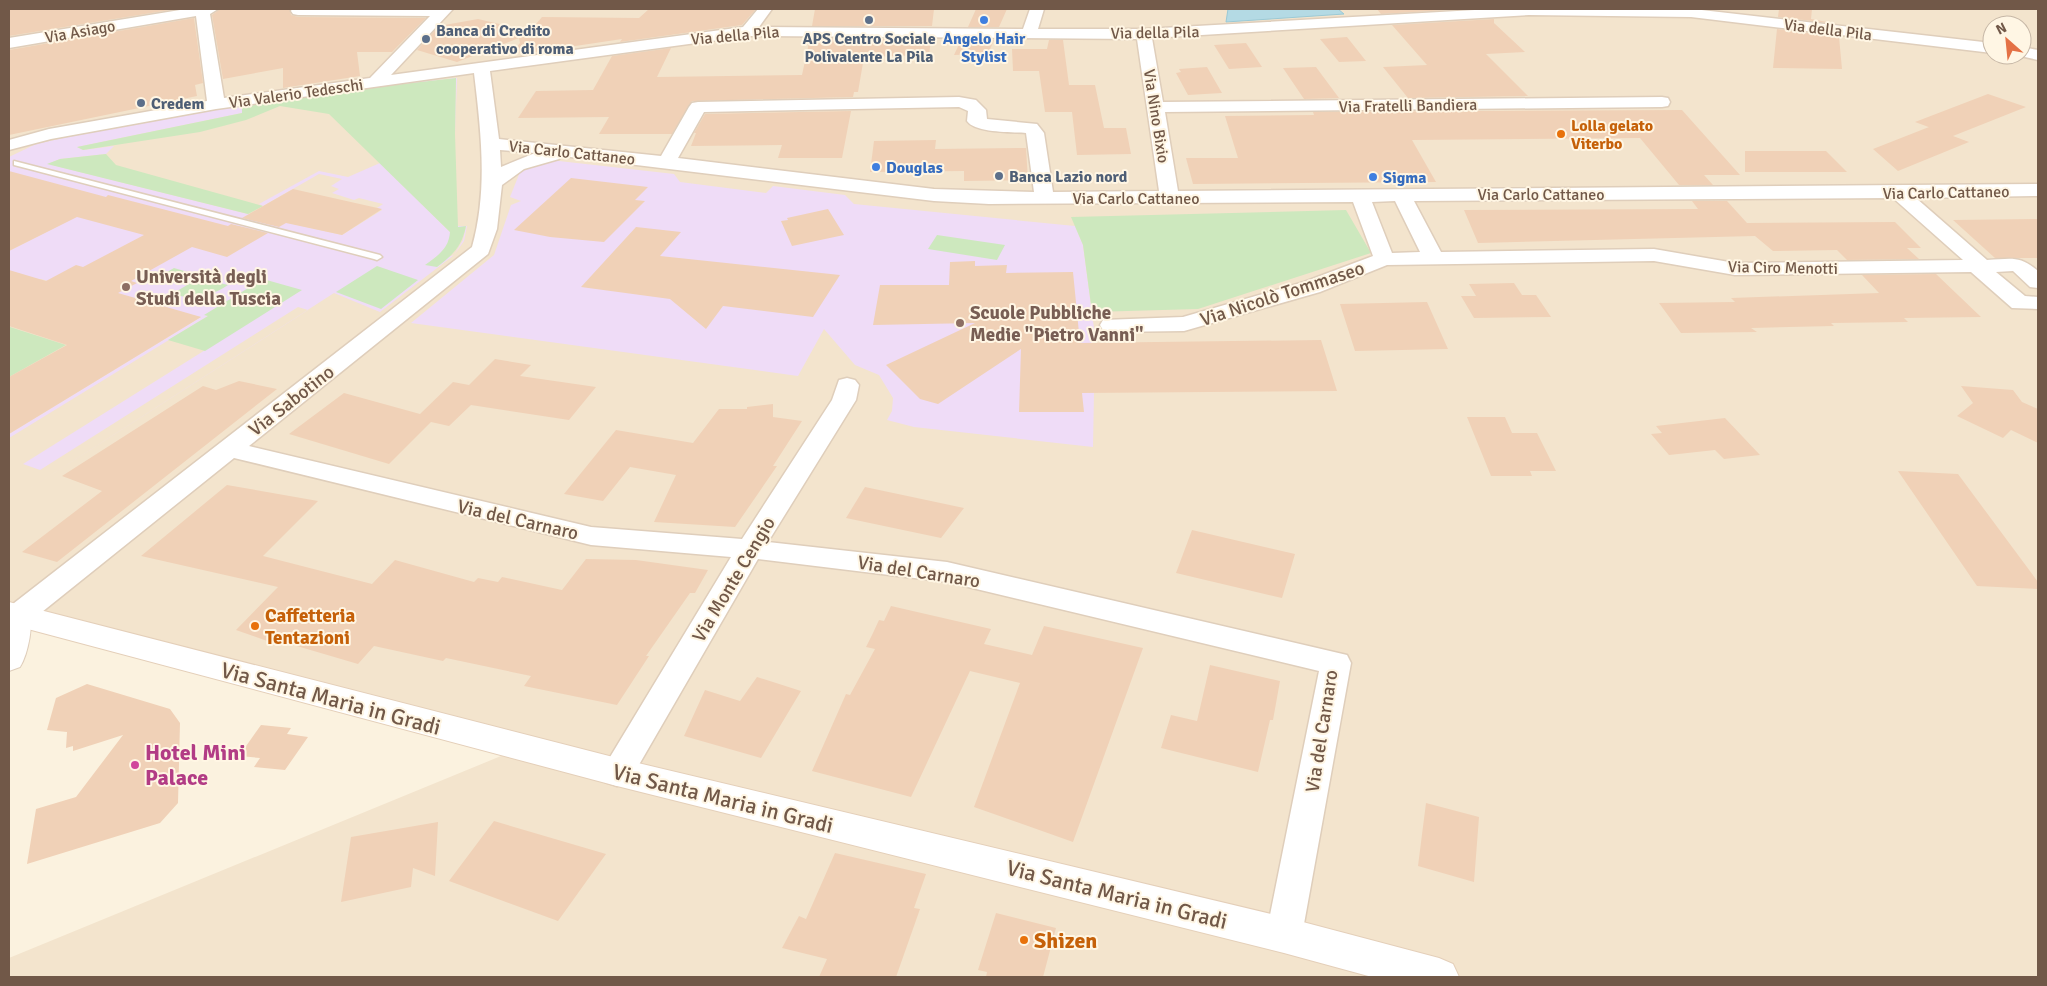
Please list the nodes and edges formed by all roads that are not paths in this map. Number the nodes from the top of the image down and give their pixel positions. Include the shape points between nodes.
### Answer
1 (205, 9) edge
2 (765, 9) edge
3 (1037, 9) edge
4 (298, 10) dead end
5 (445, 10) edge
6 (1592, 10) edge
7 (748, 31) junction
8 (1030, 31) junction
9 (1144, 34) junction
10 (2038, 40) edge
11 (1934, 41) junction
12 (1982, 42) edge
13 (9, 43) edge
14 (1982, 47) edge
15 (2038, 51) edge
16 (482, 69) junction
17 (376, 81) junction
18 (1662, 102) dead end
19 (216, 104) junction
20 (1154, 107) junction
21 (491, 144) junction
22 (9, 145) edge
23 (581, 152) junction
24 (667, 162) junction
25 (17, 164) dead end
26 (490, 189) junction
27 (2033, 192) edge
28 (1900, 193) junction
29 (1360, 195) junction
30 (1401, 195) junction
31 (1044, 198) junction
32 (1170, 198) junction
33 (377, 257) dead end
34 (1433, 257) junction
35 (1384, 259) junction
36 (1979, 266) junction
37 (2038, 282) edge
38 (2038, 303) edge
39 (1111, 325) dead end
40 (847, 385) dead end
41 (228, 449) junction
42 (750, 550) junction
43 (12, 616) edge
44 (9, 659) edge
45 (617, 772) junction
46 (1284, 934) junction
47 (1439, 977) edge

1 - 13 street, Via Asiago
1 - 19 street
2 - 7 street
3 - 8 street
4 - 5 street
5 - 17 street
6 - 9 street, Via della Pila via 1501,12
6 - 11 street, Via della Pila via 1742,18
7 - 8 street, Via della Pila
7 - 16 street, Via della Pila
8 - 9 street, Via della Pila
9 - 20 street, Via Nino Bixio
10 - 15 street via 2033,46
11 - 12 street, Via della Pila
11 - 14 street, Via della Pila
16 - 17 street, Via della Pila
16 - 21 street, Via Carlo Cattaneo
17 - 19 street, Via Valerio Tedeschi
18 - 20 street, Via Fratelli Bandiera
19 - 22 street, Via Valerio Tedeschi via 48,134
20 - 32 street, Via Nino Bixio
21 - 23 street, Via Carlo Cattaneo
21 - 26 street, Via Sabotino
23 - 24 street, Via Carlo Cattaneo
23 - 26 street via 556,154 520,164 500,176
24 - 31 street, Via Carlo Cattaneo via 934,194
24 - 31 street via 698,107 959,102 970,104 977,110 976,121 984,124 1031,128 1035,133
25 - 33 lane
26 - 41 street, Via Sabotino via 487,233 481,250
27 - 28 street, Via Carlo Cattaneo
28 - 30 street, Via Carlo Cattaneo
28 - 36 street
29 - 30 street, Via Carlo Cattaneo
29 - 32 street, Via Carlo Cattaneo
29 - 35 street, Via Nicolò Tommaseo
30 - 34 street
31 - 32 street, Via Carlo Cattaneo
34 - 35 street, Via Ciro Menotti
34 - 36 street, Via Ciro Menotti via 1654,255 1735,269
35 - 39 street, Via Nicolò Tommaseo via 1312,287 1184,324
36 - 37 street via 2018,265
36 - 38 street via 2020,303
40 - 42 street, Via Monte Cengio via 844,400
41 - 42 street, Via del Carnaro via 591,536
41 - 43 street, Via Sabotino
42 - 45 street, Via Monte Cengio
42 - 46 street, Via del Carnaro via 947,572 1336,663
43 - 44 main road
43 - 45 main road, Via Santa Maria in Gradi
45 - 46 main road, Via Santa Maria in Gradi
46 - 47 main road, Via Santa Maria in Gradi

